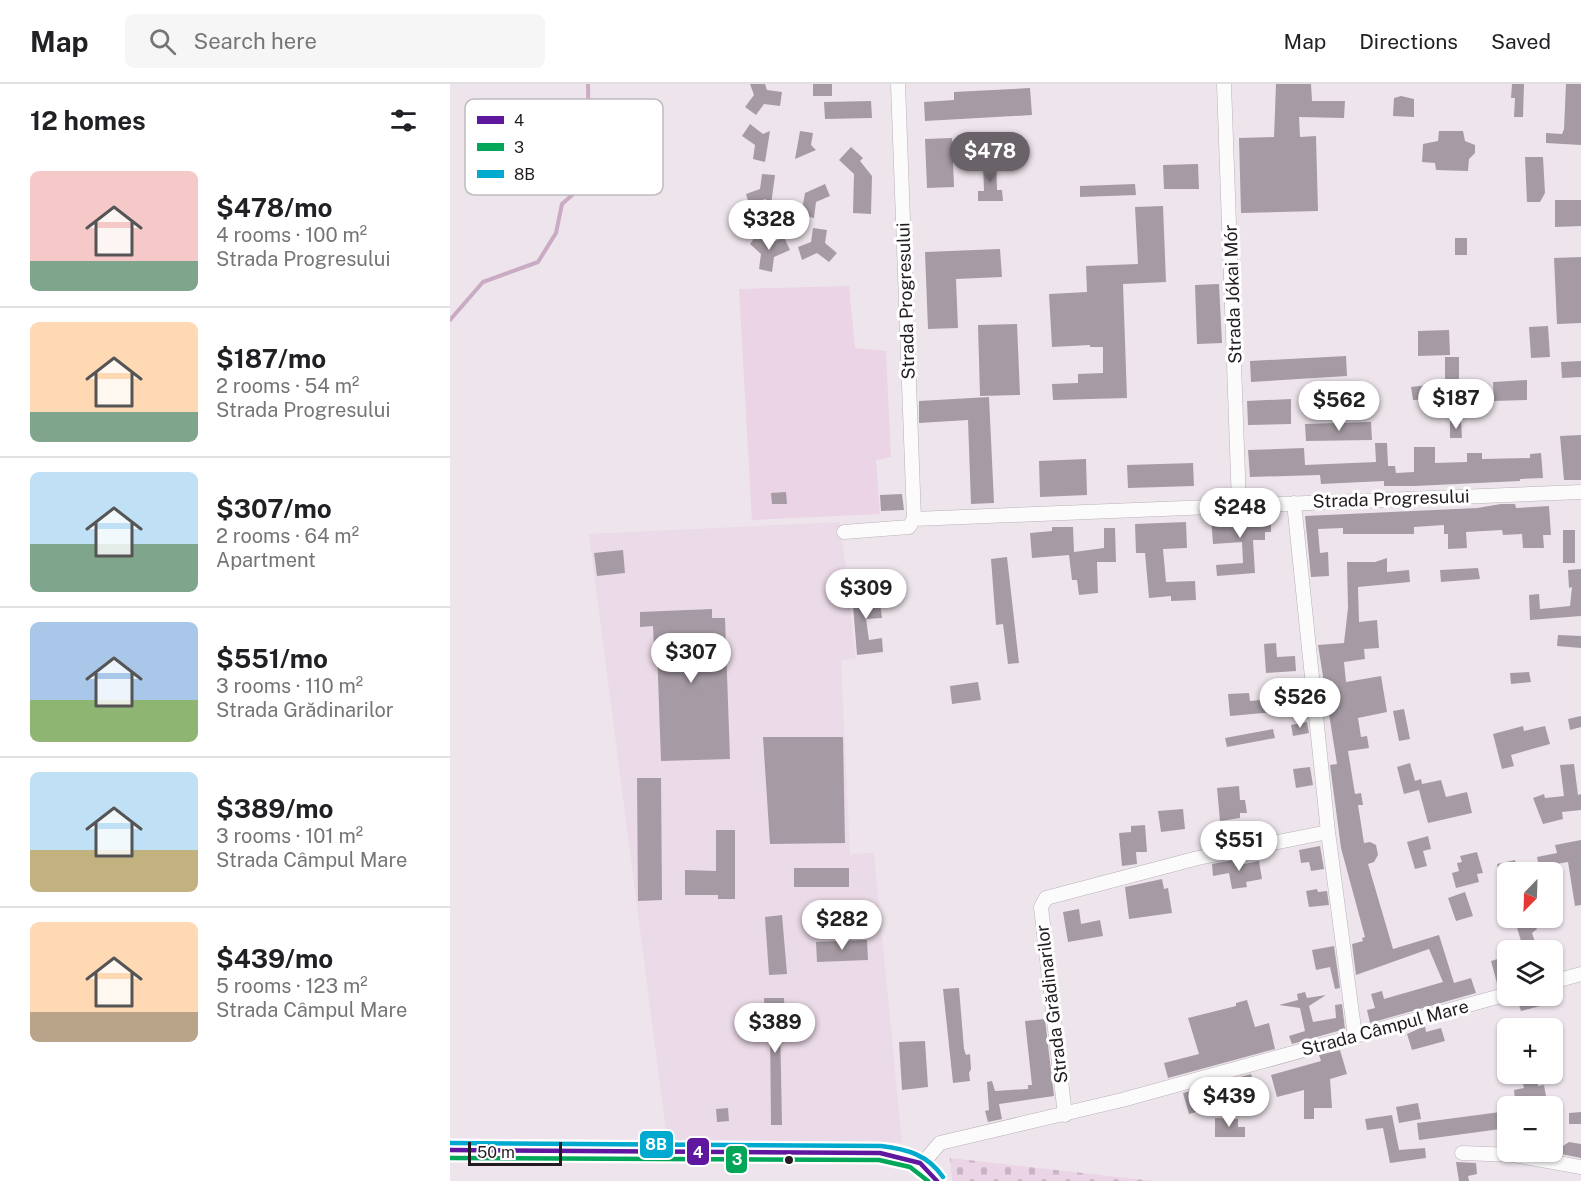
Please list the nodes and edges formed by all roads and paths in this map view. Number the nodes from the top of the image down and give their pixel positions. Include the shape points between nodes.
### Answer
1 (898, 84) edge
2 (1224, 84) edge
3 (1581, 492) edge
4 (1294, 503) junction
5 (1239, 504) junction
6 (914, 519) junction
7 (844, 532) dead end
8 (1328, 832) junction
9 (1581, 974) edge
10 (1563, 979) edge
11 (1497, 997) edge
12 (1355, 1036) junction
13 (1065, 1115) junction
14 (450, 1150) edge
15 (1462, 1153) dead end
16 (922, 1164) junction
17 (1581, 1167) edge
18 (937, 1181) edge

1 - 6 street, Strada Progresului
2 - 5 street, Strada Jókai Mór
3 - 4 street, Strada Progresului
4 - 5 street, Strada Progresului
4 - 8 street
5 - 6 street, Strada Progresului
6 - 7 street, Strada Progresului via 909,527
8 - 12 street
8 - 13 street, Strada Grădinarilor via 1198,858 1046,897 1041,908
9 - 10 street
11 - 12 street, Strada Câmpul Mare
12 - 13 street, Strada Câmpul Mare
13 - 16 street, Strada Câmpul Mare via 940,1143
14 - 16 street via 880,1153
15 - 17 street via 1514,1155
16 - 18 street

